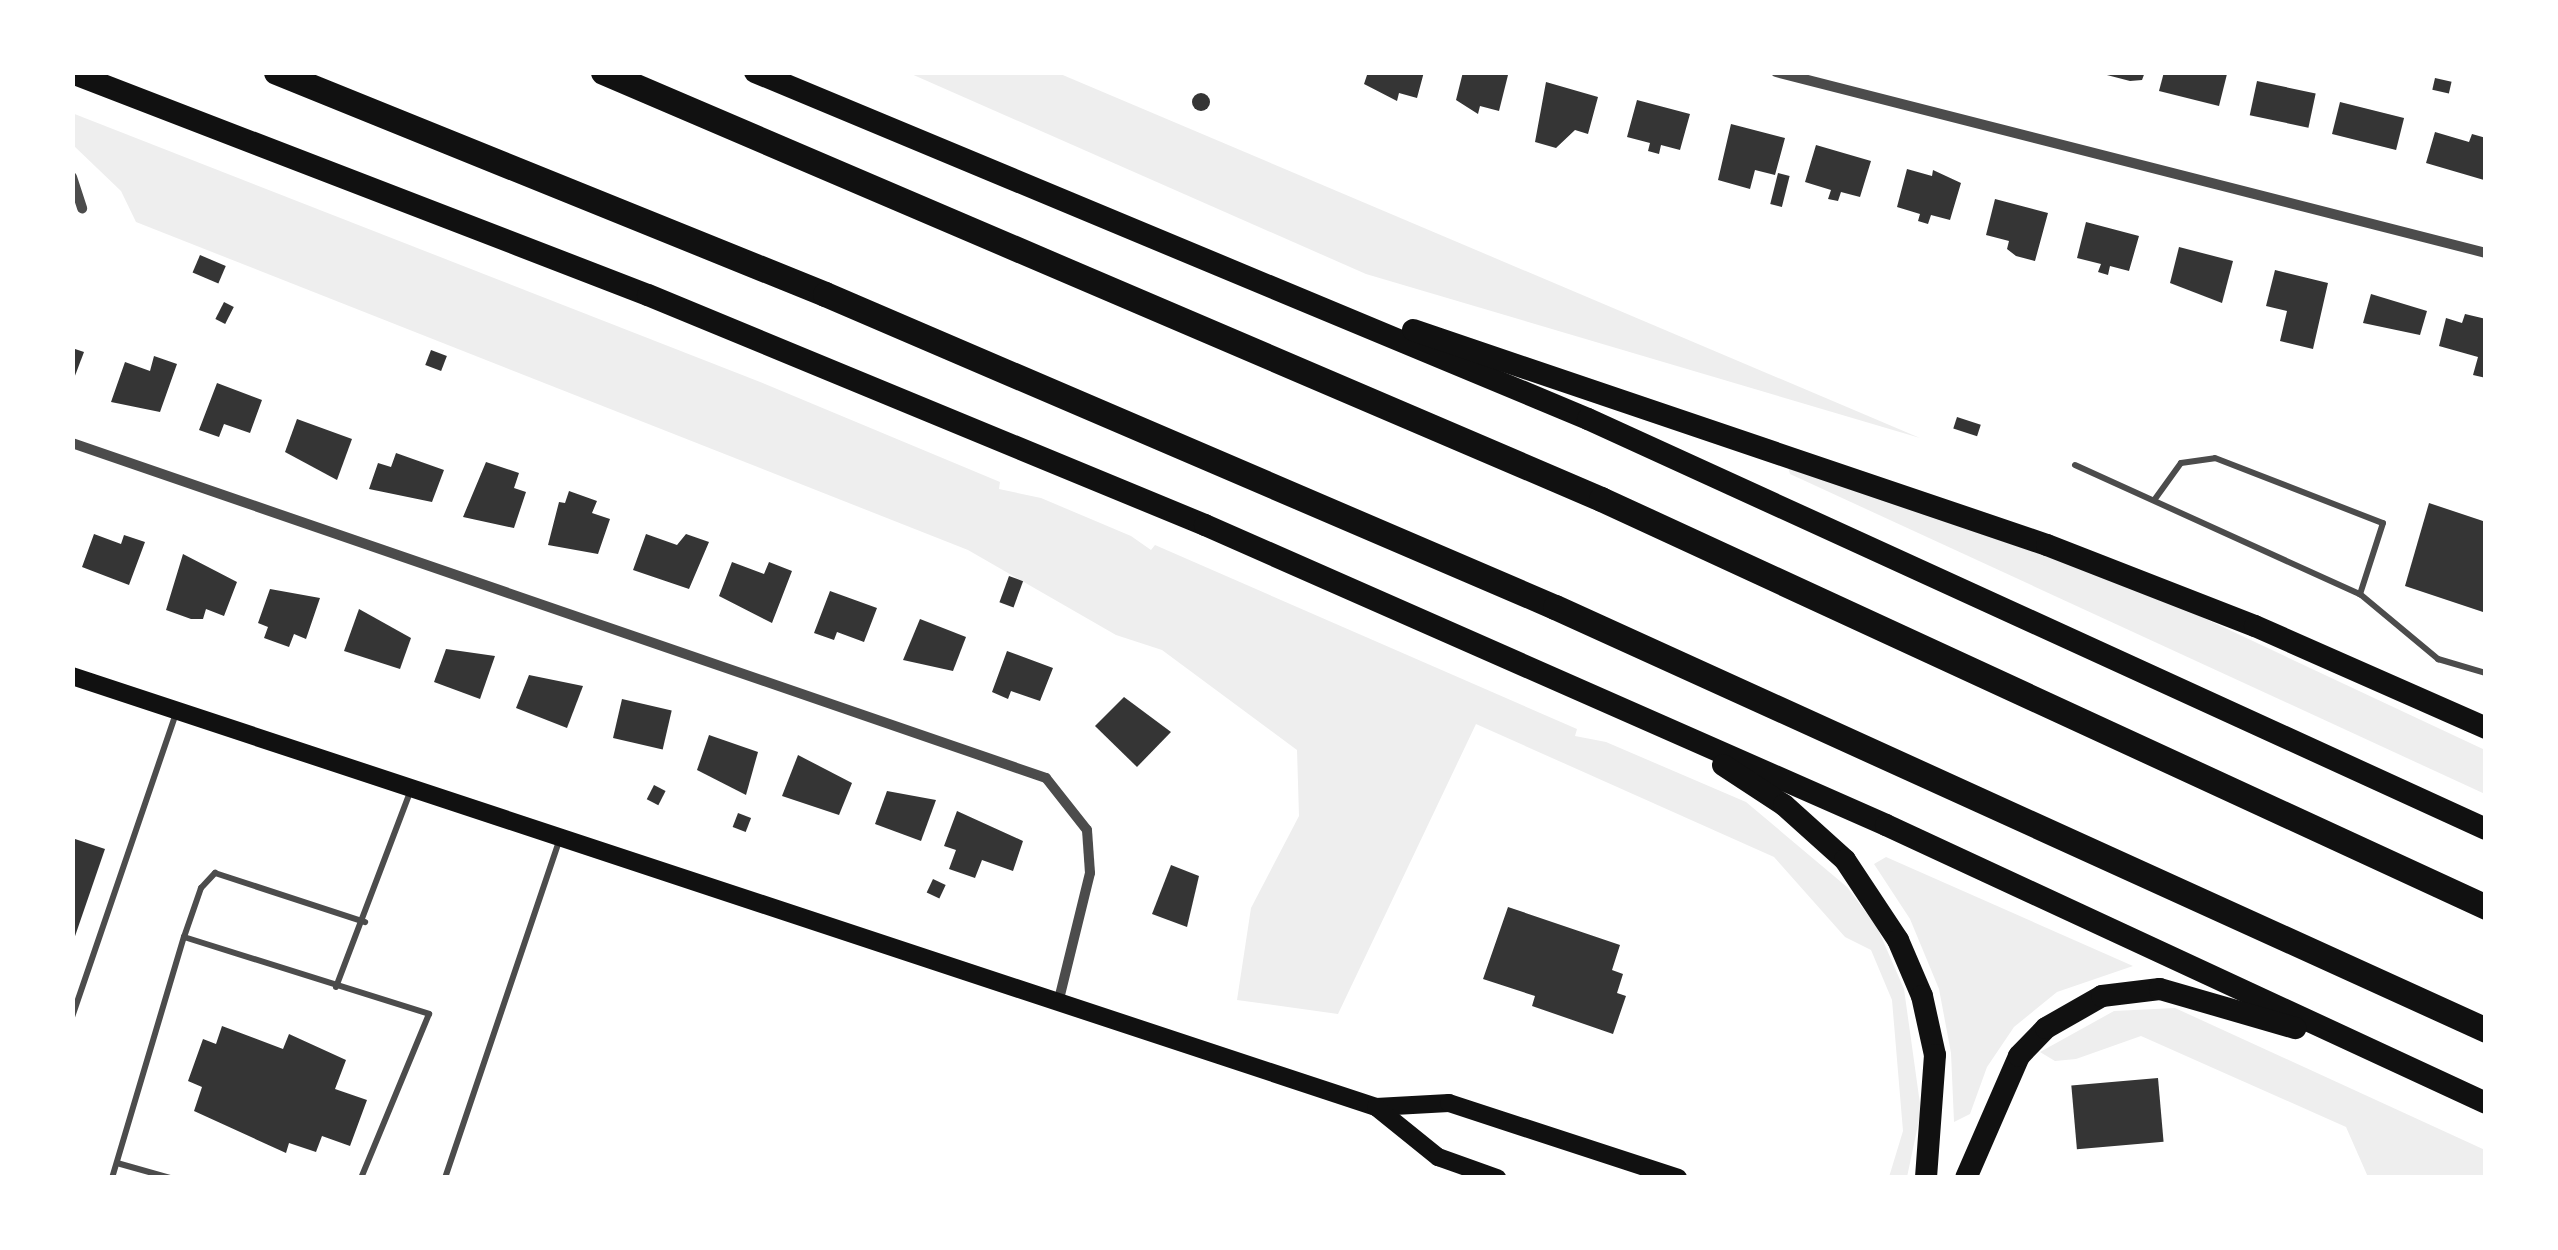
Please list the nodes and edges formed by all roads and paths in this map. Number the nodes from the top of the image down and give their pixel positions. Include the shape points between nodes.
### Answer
1 (276, 72) edge
2 (603, 72) edge
3 (755, 72) edge
4 (1776, 72) edge
5 (72, 73) edge
6 (72, 177) edge
7 (82, 208) dead end
8 (2486, 253) edge
9 (1300, 295) junction
10 (72, 443) edge
11 (2075, 465) dead end
12 (2154, 498) junction
13 (2360, 594) junction
14 (2486, 674) edge
15 (72, 676) edge
16 (178, 710) junction
17 (1662, 725) junction
18 (2486, 728) edge
19 (412, 788) junction
20 (2486, 829) edge
21 (560, 836) junction
22 (2486, 907) edge
23 (365, 922) junction
24 (184, 936) junction
25 (336, 987) junction
26 (1058, 1004) junction
27 (72, 1016) edge
28 (2486, 1030) edge
29 (2384, 1056) junction
30 (2486, 1103) edge
31 (1376, 1106) junction
32 (117, 1163) junction
33 (112, 1178) edge
34 (170, 1178) edge
35 (361, 1178) edge
36 (445, 1178) edge
37 (1497, 1178) edge
38 (1678, 1178) edge
39 (1926, 1178) edge
40 (1966, 1178) edge
41 (2213, 1178) edge
42 (2234, 1178) edge

1 - 28 highway via 825,294 1555,607
2 - 22 highway via 1601,499
3 - 9 highway
4 - 8 street
5 - 17 highway via 816,363
6 - 7 street
9 - 18 highway via 1492,354 2064,551
9 - 20 highway via 1879,549
10 - 26 street via 1046,778 1087,830 1090,873
11 - 12 lane
12 - 13 lane
12 - 13 lane via 2181,463 2214,458 2383,523
13 - 14 lane via 2438,659
15 - 16 main road
16 - 19 main road
16 - 27 lane
17 - 29 highway
17 - 39 highway via 1800,818 1881,907 1912,968 1935,1055
19 - 21 main road
19 - 23 lane
21 - 26 main road
21 - 36 lane
23 - 24 lane via 215,874 201,888
23 - 25 lane
24 - 25 lane
24 - 32 lane
25 - 35 lane via 429,1014
26 - 31 main road
29 - 30 highway
29 - 40 highway via 2181,992 2139,988 2102,996 2046,1028 2019,1056
31 - 37 main road via 1438,1157
31 - 38 main road via 1449,1102
32 - 33 lane
32 - 34 lane
41 - 42 lane

